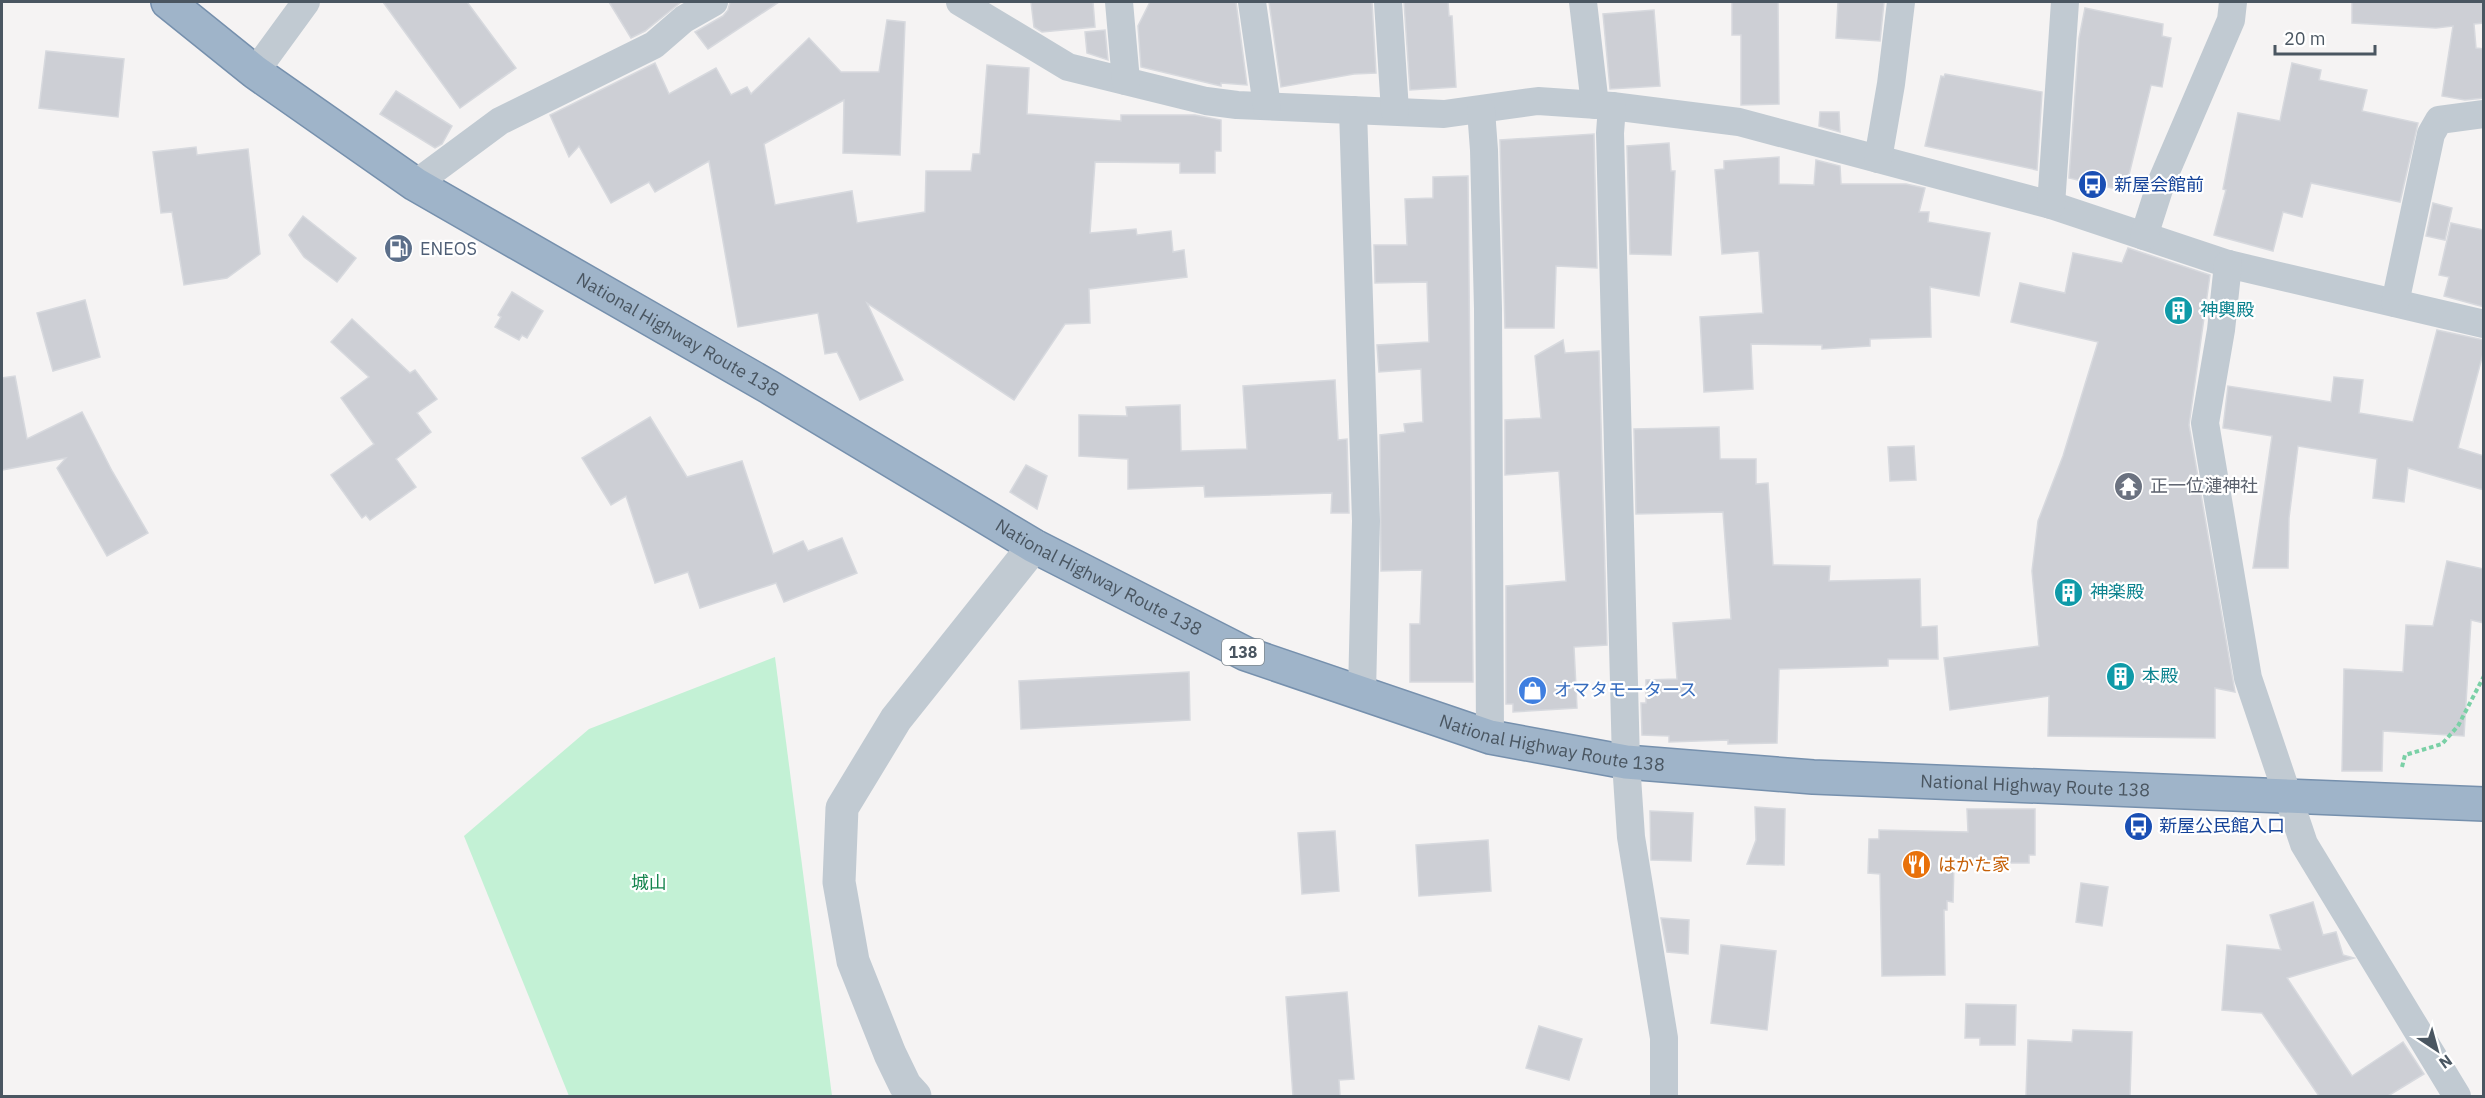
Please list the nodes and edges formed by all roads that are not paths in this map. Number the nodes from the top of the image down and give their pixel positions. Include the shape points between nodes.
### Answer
1 (168, 2) edge
2 (306, 2) edge
3 (714, 2) edge
4 (960, 2) edge
5 (1119, 2) edge
6 (1252, 2) edge
7 (1388, 2) edge
8 (1583, 2) edge
9 (1901, 2) edge
10 (2065, 2) edge
11 (2233, 2) edge
12 (255, 72) junction
13 (1126, 81) junction
14 (1266, 106) junction
15 (1604, 106) junction
16 (1353, 110) junction
17 (1481, 110) junction
18 (1395, 111) junction
19 (2484, 114) edge
20 (1878, 159) junction
21 (415, 184) junction
22 (2051, 205) junction
23 (2144, 236) junction
24 (2228, 264) junction
25 (2395, 303) junction
26 (2484, 324) edge
27 (1034, 546) junction
28 (1362, 693) junction
29 (1490, 737) junction
30 (1626, 762) junction
31 (2287, 795) junction
32 (2484, 804) edge
33 (915, 1096) edge
34 (1664, 1096) edge
35 (2457, 1096) edge

1 - 12 highway, National Highway Route 138 / 138
2 - 12 street
3 - 21 street via 654,45 500,121
4 - 13 street via 1068,67
5 - 13 street
6 - 14 street
7 - 18 street
8 - 15 street
9 - 20 street
10 - 22 street
11 - 23 street via 2231,20 2161,183
12 - 21 highway, National Highway Route 138 / 138
13 - 14 street via 1206,101
14 - 16 street
15 - 17 street via 1538,101
15 - 20 street via 1739,122
15 - 30 street via 1610,133
16 - 18 street
16 - 28 street via 1366,521
17 - 18 street via 1444,114
17 - 29 street via 1488,309
19 - 25 street via 2439,120 2431,134
20 - 22 street
21 - 27 highway, National Highway Route 138 / 138 via 769,387
22 - 23 street
23 - 24 street
24 - 25 street
24 - 31 street via 2205,423 2248,678
25 - 26 street
27 - 28 highway, National Highway Route 138 / 138 via 1246,654
27 - 33 street via 896,719 842,808 839,882 853,961 890,1054
28 - 29 highway, National Highway Route 138 / 138
29 - 30 highway, National Highway Route 138 / 138
30 - 31 highway, National Highway Route 138 / 138 via 1813,777
30 - 34 street via 1631,837 1664,1038
31 - 32 highway, National Highway Route 138 / 138
31 - 35 street via 2304,844

